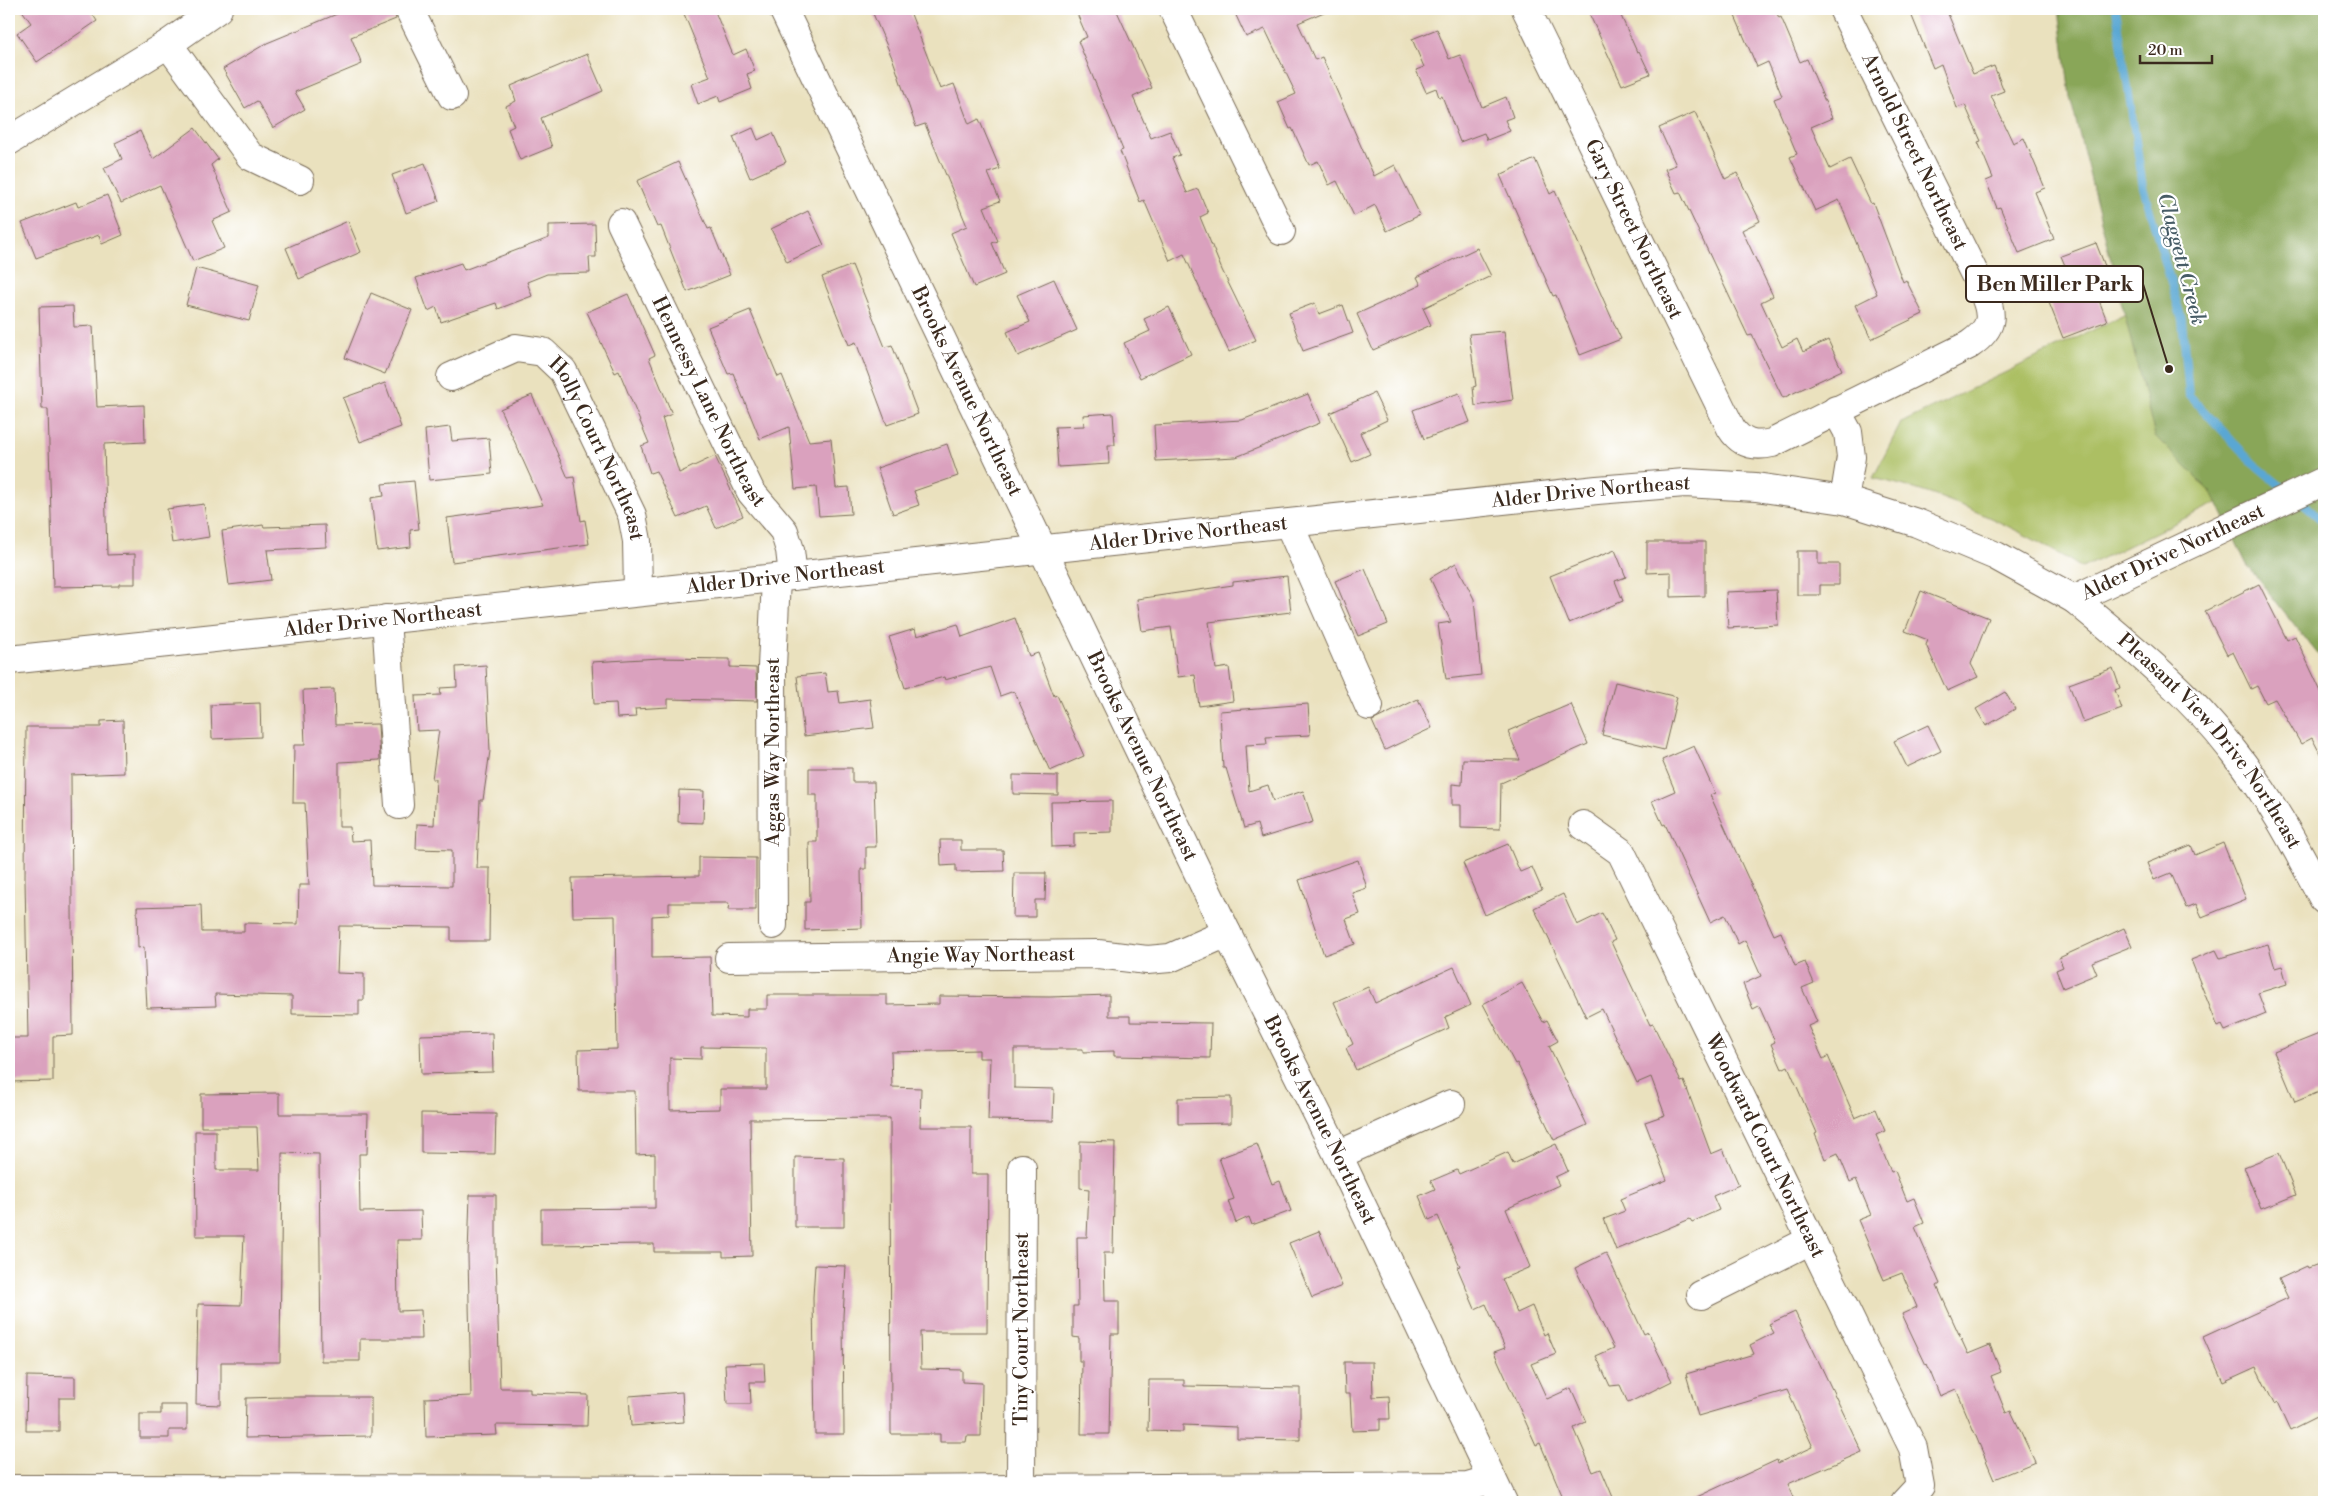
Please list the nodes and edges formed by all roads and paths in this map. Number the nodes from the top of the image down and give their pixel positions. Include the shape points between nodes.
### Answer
1 (218, 9) edge
2 (409, 9) edge
3 (783, 9) edge
4 (1173, 9) edge
5 (1526, 9) edge
6 (1842, 9) edge
7 (168, 44) junction
8 (452, 96) dead end
9 (9, 141) edge
10 (300, 180) dead end
11 (621, 223) dead end
12 (1281, 231) dead end
13 (451, 377) dead end
14 (1836, 410) junction
15 (2324, 481) edge
16 (1844, 500) junction
17 (1288, 524) junction
18 (1042, 550) junction
19 (784, 577) junction
20 (638, 592) junction
21 (2074, 599) junction
22 (386, 620) junction
23 (9, 660) edge
24 (1369, 706) dead end
25 (399, 804) dead end
26 (1583, 825) dead end
27 (2324, 900) edge
28 (773, 925) dead end
29 (1227, 933) junction
30 (729, 958) dead end
31 (1451, 1104) dead end
32 (1338, 1155) junction
33 (1022, 1168) dead end
34 (1811, 1240) junction
35 (1701, 1295) dead end
36 (9, 1489) edge
37 (1020, 1489) junction
38 (1498, 1491) edge
39 (1913, 1494) edge
40 (820, 1496) edge
41 (1244, 1496) edge

1 - 7 street
2 - 8 street
3 - 18 street, Brooks Avenue Northeast
4 - 12 street
5 - 14 street, Gary Street Northeast via 1736,435 1748,444 1760,446
6 - 14 street, Arnold Street Northeast via 1990,308 1989,324 1982,336 1969,345
7 - 9 street
7 - 10 street via 250,156
11 - 19 street, Hennessy Lane Northeast via 751,492 784,531 790,550
13 - 20 street, Holly Court Northeast via 516,348 543,352 563,371 632,515 637,541
14 - 16 street via 1848,432 1851,457
15 - 21 street, Alder Drive Northeast
16 - 17 street, Alder Drive Northeast via 1756,487 1685,483
16 - 21 street, Alder Drive Northeast via 1917,523 1996,556
17 - 18 street, Alder Drive Northeast
17 - 24 street
18 - 19 street, Alder Drive Northeast
18 - 29 street, Brooks Avenue Northeast
19 - 20 street, Alder Drive Northeast
19 - 28 street, Aggas Way Northeast via 772,667
20 - 22 street, Alder Drive Northeast
21 - 27 street, Pleasant View Drive Northeast via 2147,659 2233,750 2293,840
22 - 23 street, Alder Drive Northeast
22 - 25 street
26 - 34 street, Woodward Court Northeast via 1621,852
29 - 30 street, Angie Way Northeast via 1170,958 1147,960 1098,954
29 - 32 street, Brooks Avenue Northeast
31 - 32 street
32 - 38 street, Brooks Avenue Northeast
33 - 37 street, Tiny Court Northeast
34 - 35 street
34 - 39 street, Woodward Court Northeast via 1913,1448
36 - 40 street
37 - 40 street
37 - 41 street
38 - 41 street via 1468,1486

